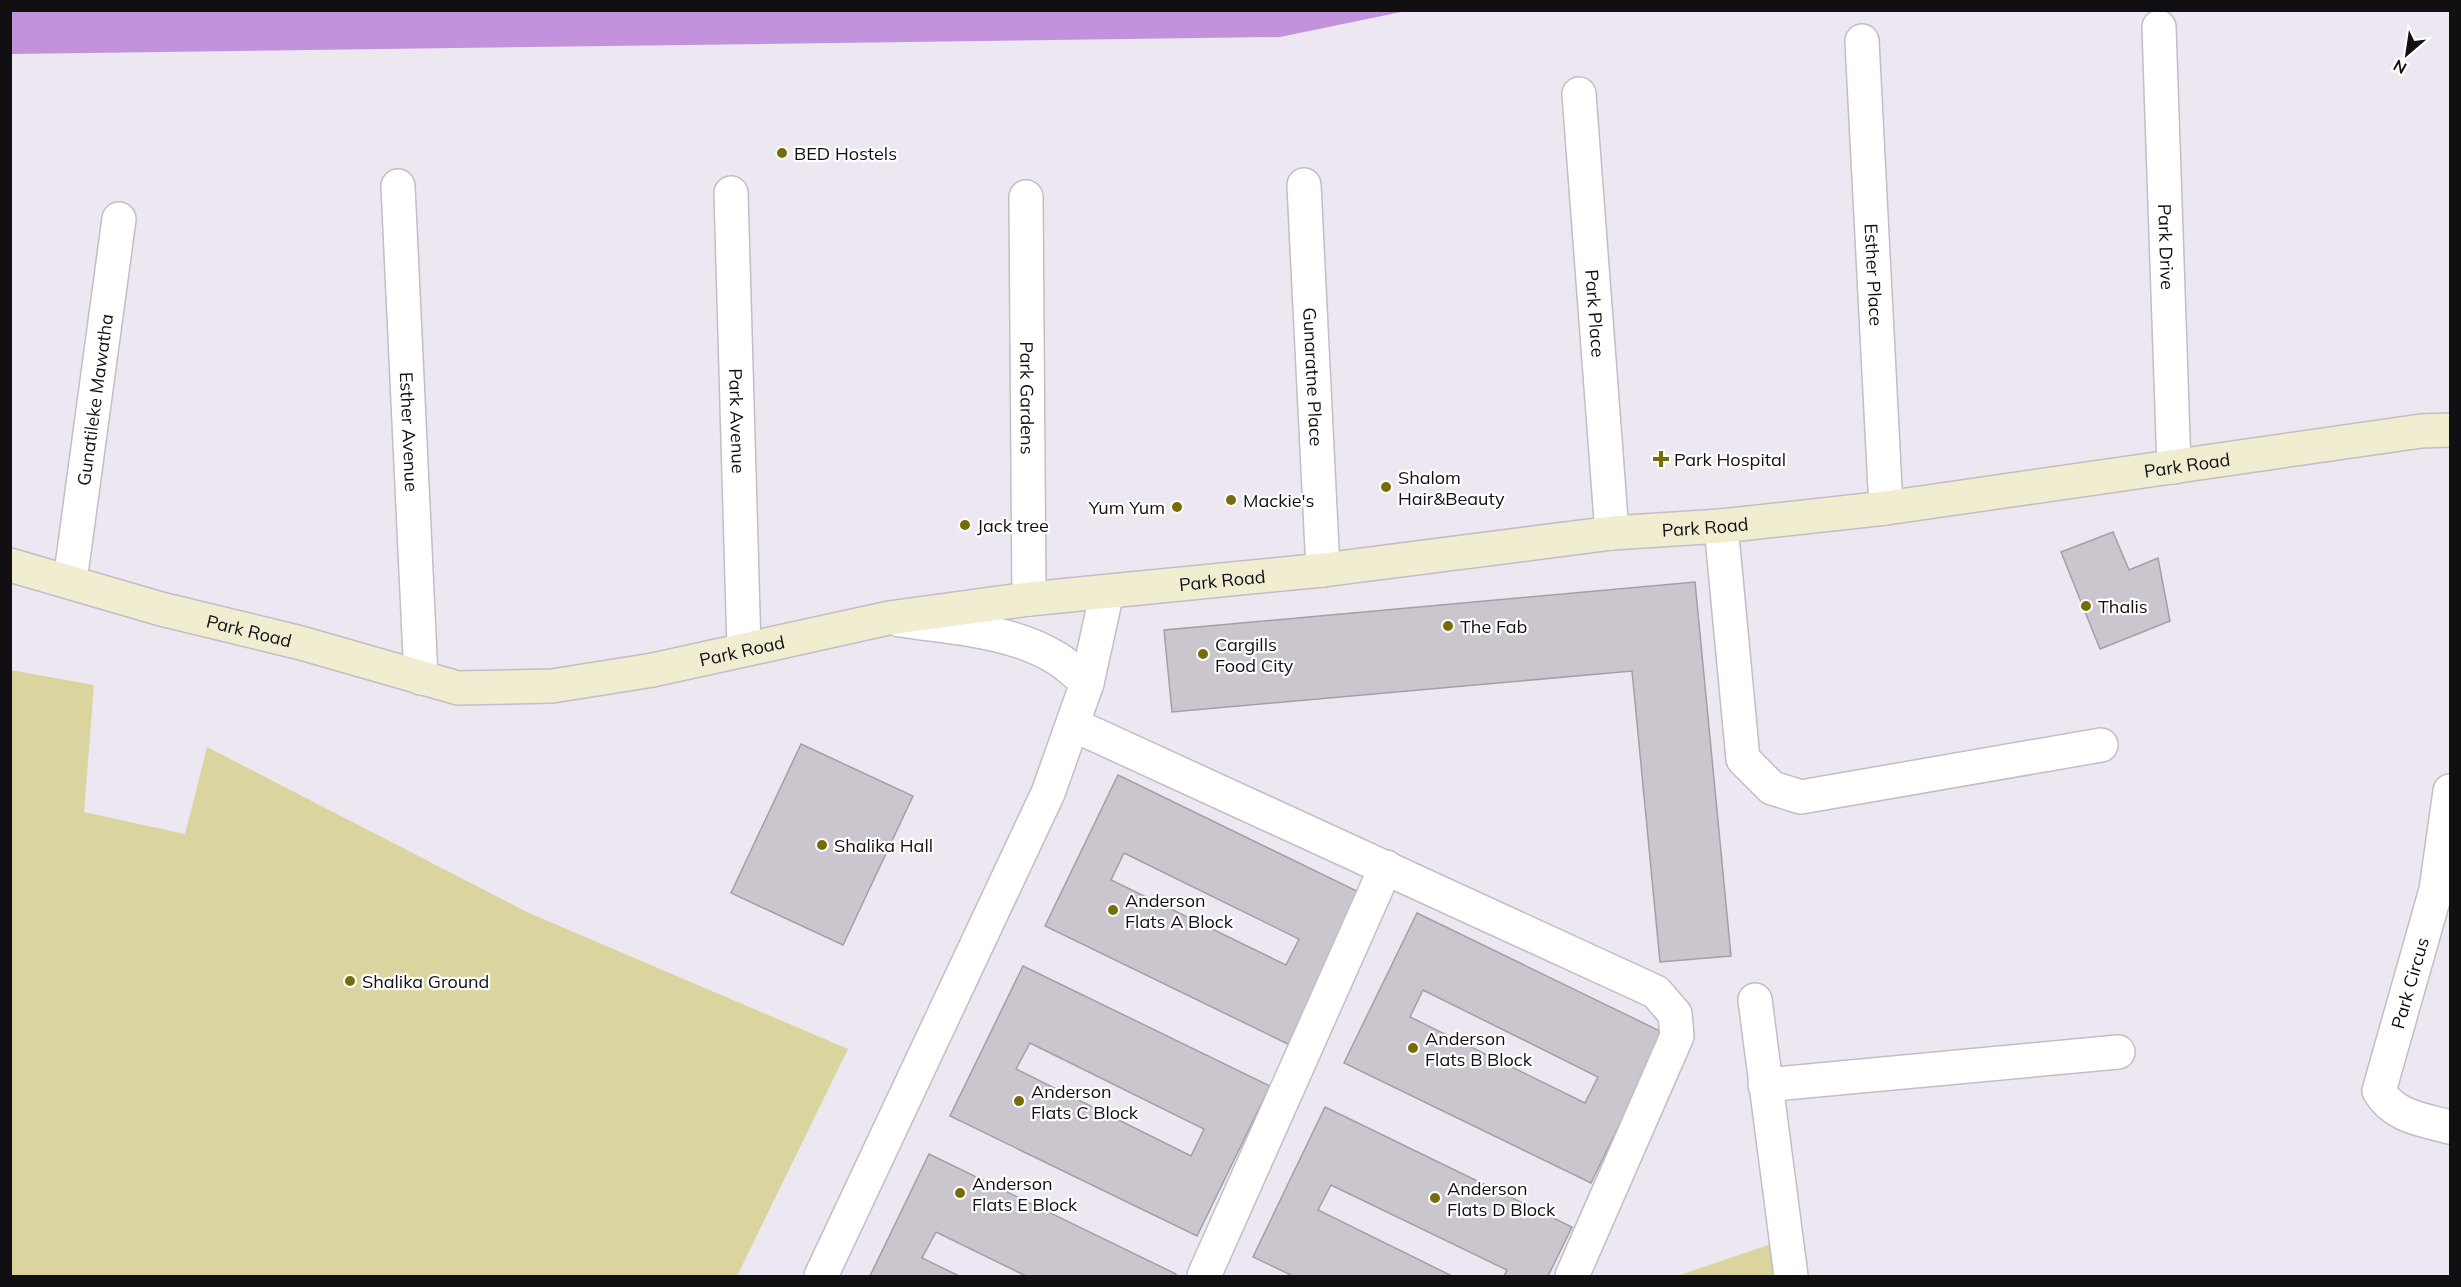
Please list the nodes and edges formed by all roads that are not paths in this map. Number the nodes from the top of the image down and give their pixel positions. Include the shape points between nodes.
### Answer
1 (2159, 27) dead end
2 (1862, 41) dead end
3 (1579, 94) dead end
4 (1304, 185) dead end
5 (398, 186) dead end
6 (731, 193) dead end
7 (1026, 197) dead end
8 (119, 219) dead end
9 (2451, 430) edge
10 (2174, 467) junction
11 (1886, 508) junction
12 (1721, 526) junction
13 (1612, 533) junction
14 (10, 565) edge
15 (1323, 570) junction
16 (70, 581) junction
17 (1107, 592) junction
18 (1029, 599) junction
19 (889, 618) junction
20 (744, 649) junction
21 (421, 678) junction
22 (1087, 683) junction
23 (1074, 725) junction
24 (2101, 745) dead end
25 (2451, 791) edge
26 (1386, 867) junction
27 (1755, 1000) dead end
28 (2118, 1052) dead end
29 (1765, 1085) junction
30 (2451, 1127) edge
31 (821, 1276) edge
32 (1204, 1276) edge
33 (1572, 1276) edge
34 (1791, 1276) edge

1 - 10 street, Park Drive
2 - 11 street, Esther Place
3 - 13 street, Park Place
4 - 15 street, Gunaratne Place
5 - 21 street, Esther Avenue
6 - 20 street, Park Avenue
7 - 18 street, Park Gardens
8 - 16 street, Gunatileke Mawatha
9 - 10 main road, Park Road
10 - 11 main road, Park Road
11 - 12 main road, Park Road
12 - 13 main road, Park Road
12 - 24 street via 1743,759 1772,788 1802,797
13 - 15 main road, Park Road
14 - 16 main road, Park Road
15 - 17 main road, Park Road
16 - 21 main road, Park Road
17 - 18 main road, Park Road
17 - 22 street
18 - 19 main road, Park Road
19 - 20 main road, Park Road
19 - 22 street via 1023,642 1059,659
20 - 21 main road, Park Road via 552,686 458,688
22 - 23 street
23 - 26 street
23 - 31 street via 1048,793
25 - 30 street, Park Circus via 2436,890 2379,1091 2386,1104 2400,1113
26 - 32 street
26 - 33 street via 1656,992 1675,1014 1677,1036
27 - 29 street
28 - 29 street
29 - 34 street

